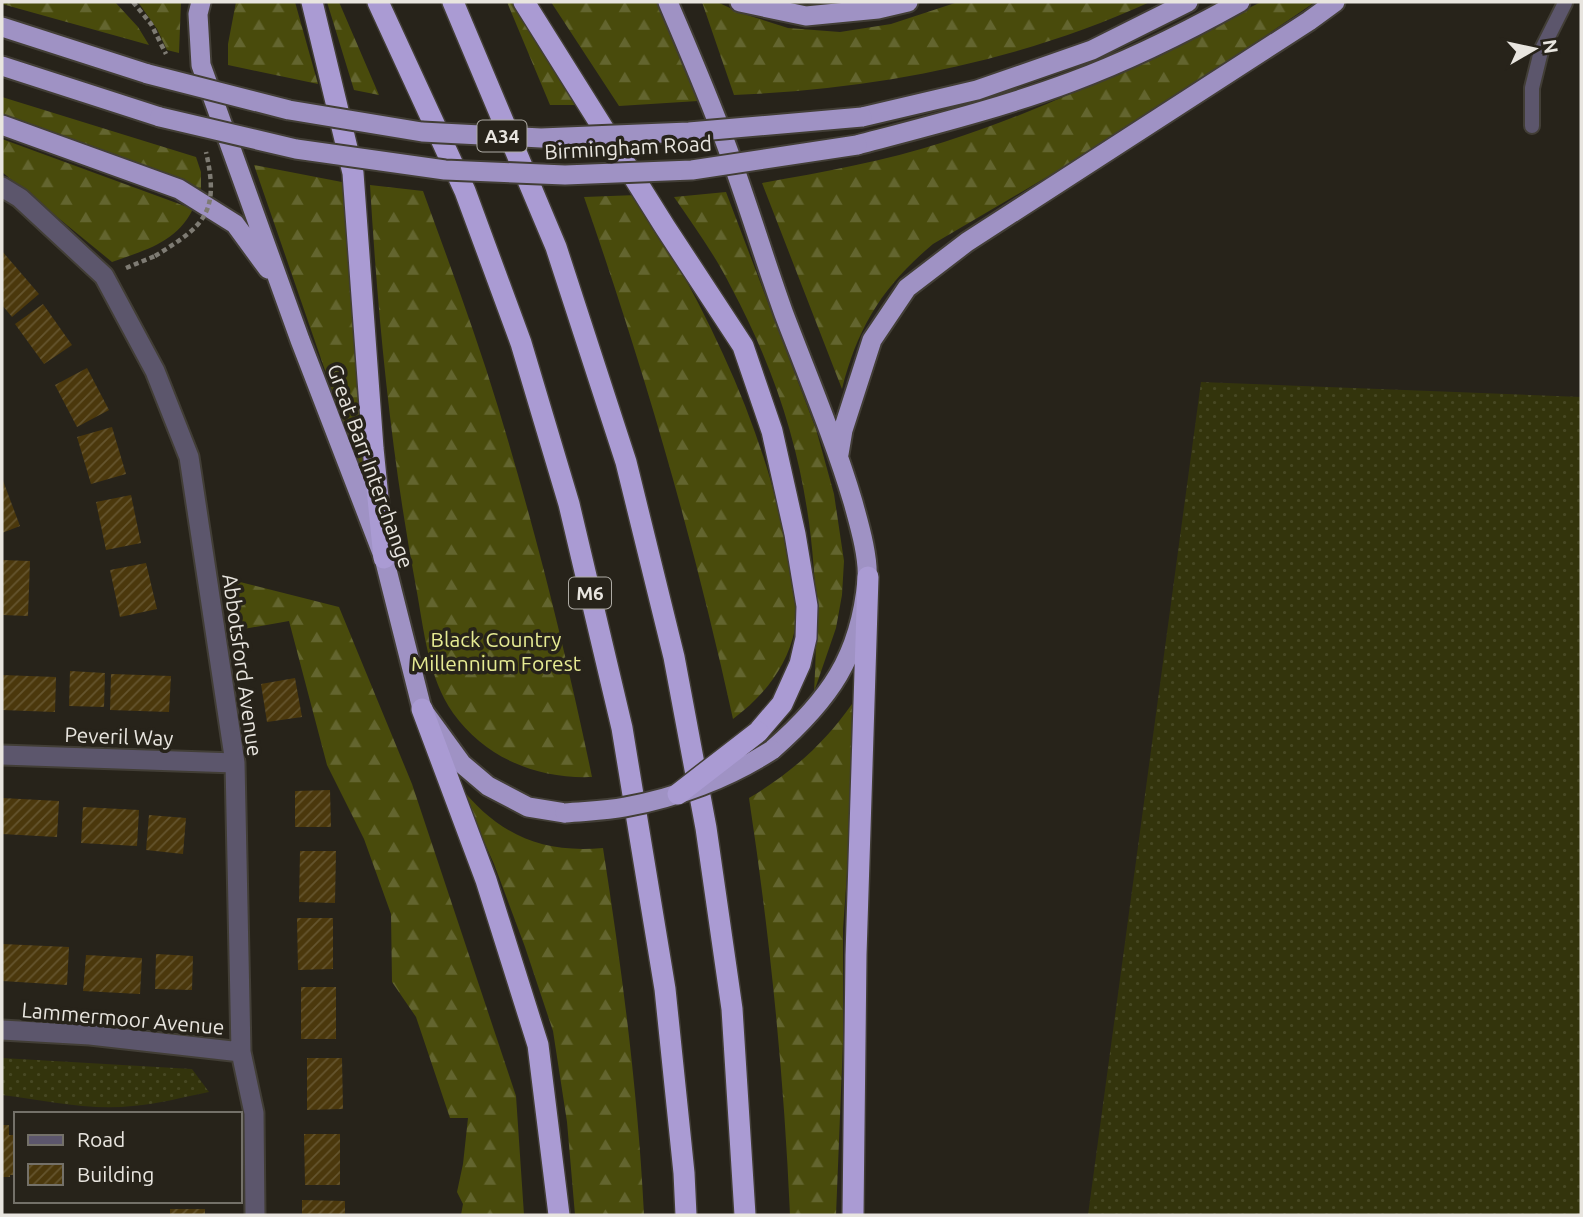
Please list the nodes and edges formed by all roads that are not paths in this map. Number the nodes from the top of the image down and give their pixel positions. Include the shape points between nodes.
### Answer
1 (201, 2) edge
2 (312, 2) edge
3 (378, 2) edge
4 (453, 2) edge
5 (524, 2) edge
6 (668, 2) edge
7 (740, 2) edge
8 (908, 2) edge
9 (1188, 2) edge
10 (1240, 2) edge
11 (1335, 2) edge
12 (1566, 2) edge
13 (2, 27) edge
14 (2, 66) edge
15 (2, 125) edge
16 (1532, 126) dead end
17 (2, 187) edge
18 (282, 288) junction
19 (839, 455) junction
20 (384, 558) junction
21 (868, 577) junction
22 (422, 709) junction
23 (2, 755) edge
24 (235, 763) junction
25 (678, 794) junction
26 (2, 1030) edge
27 (241, 1052) junction
28 (255, 1215) edge
29 (559, 1215) edge
30 (686, 1215) edge
31 (745, 1215) edge
32 (853, 1215) edge

1 - 18 highway, Great Barr Interchange via 201,65
2 - 20 highway via 353,173
3 - 30 highway, M6 via 465,191 521,343 569,504 622,728 636,810 665,989
4 - 31 highway via 556,247 626,461 674,657 706,828 732,1009
5 - 25 highway, bridge via 743,346 772,431 795,534 807,606 800,664 782,704 758,732
6 - 19 highway, Great Barr Interchange via 724,139
7 - 8 highway via 806,16
9 - 13 highway, Birmingham Road / A34, bridge via 1092,50 977,90 862,117 690,132 541,138 422,132 289,110 148,74
10 - 14 highway, Birmingham Road / A34, bridge via 1073,81 968,116 857,145 692,170 552,175 445,170 296,149 160,117
11 - 19 highway via 967,243 907,288 872,340
12 - 16 lane via 1541,51 1532,88
15 - 18 highway via 179,189 235,224
17 - 24 street, Abbotsford Avenue via 20,198 104,276 155,371 189,457
18 - 20 highway, Great Barr Interchange
19 - 21 highway, Great Barr Interchange via 860,528
20 - 22 highway, Great Barr Interchange
21 - 25 highway, Great Barr Interchange, bridge via 859,629 845,666 826,696 772,750 745,767
21 - 32 highway
22 - 25 highway, Great Barr Interchange, bridge via 463,764 488,786 528,807 565,813 625,807
22 - 29 highway via 486,880 538,1045
23 - 24 street, Peveril Way
24 - 27 street, Abbotsford Avenue
26 - 27 street, Lammermoor Avenue
27 - 28 street, Abbotsford Avenue via 254,1112

